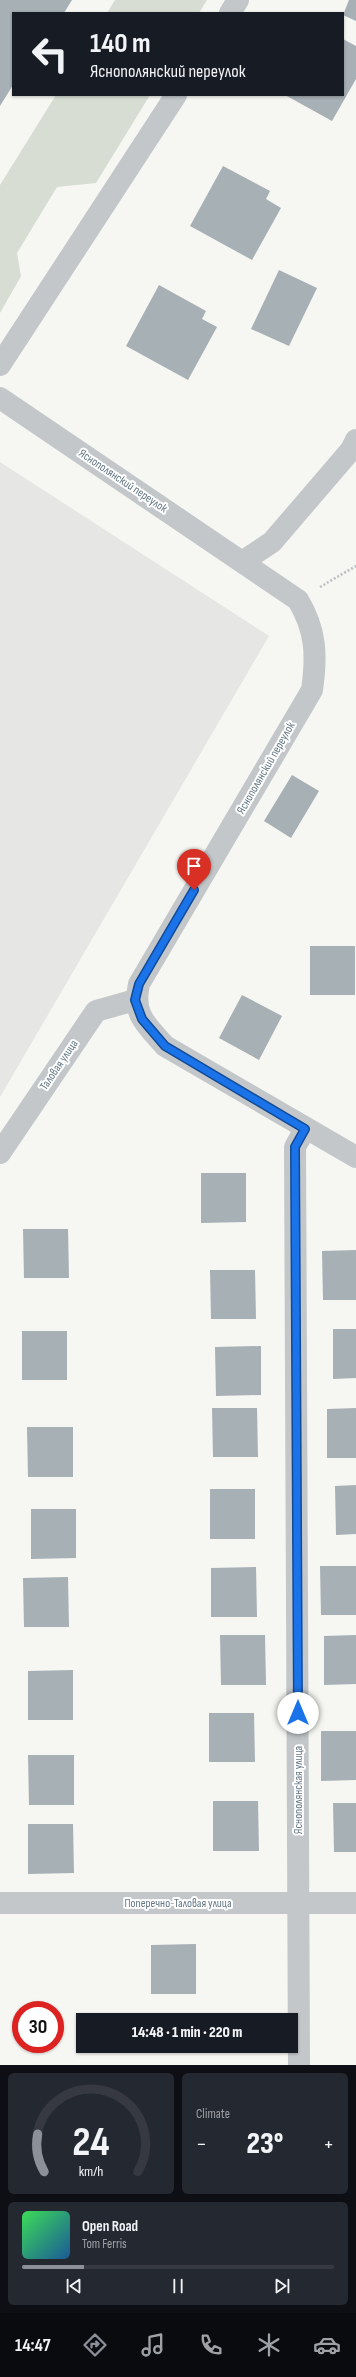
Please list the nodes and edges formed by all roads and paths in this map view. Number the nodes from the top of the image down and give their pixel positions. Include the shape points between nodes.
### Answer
1 (238, 0) edge
2 (231, 12) edge
3 (175, 96) edge
4 (0, 365) edge
5 (0, 398) edge
6 (356, 440) edge
7 (242, 562) junction
8 (356, 566) edge
9 (298, 600) junction
10 (135, 1000) junction
11 (305, 1129) junction
12 (0, 1153) edge
13 (356, 1157) edge
14 (298, 1902) junction
15 (0, 1903) edge
16 (356, 1903) edge
17 (299, 2065) edge

1 - 2 street
3 - 4 street
5 - 7 street, Яснополянский переулок
6 - 7 street via 351,450 272,542
7 - 9 street, Яснополянский переулок
8 - 9 path
9 - 10 street, Яснополянский переулок via 307,615 314,637 316,662 312,690 139,984
10 - 11 street via 142,1019 165,1046
10 - 12 street, Таловая улица via 96,1011
11 - 13 street
11 - 14 street, Яснополянская улица via 295,1147
14 - 15 street, Поперечно-Таловая улица
14 - 16 street, Поперечно-Таловая улица
14 - 17 street, Яснополянская улица

